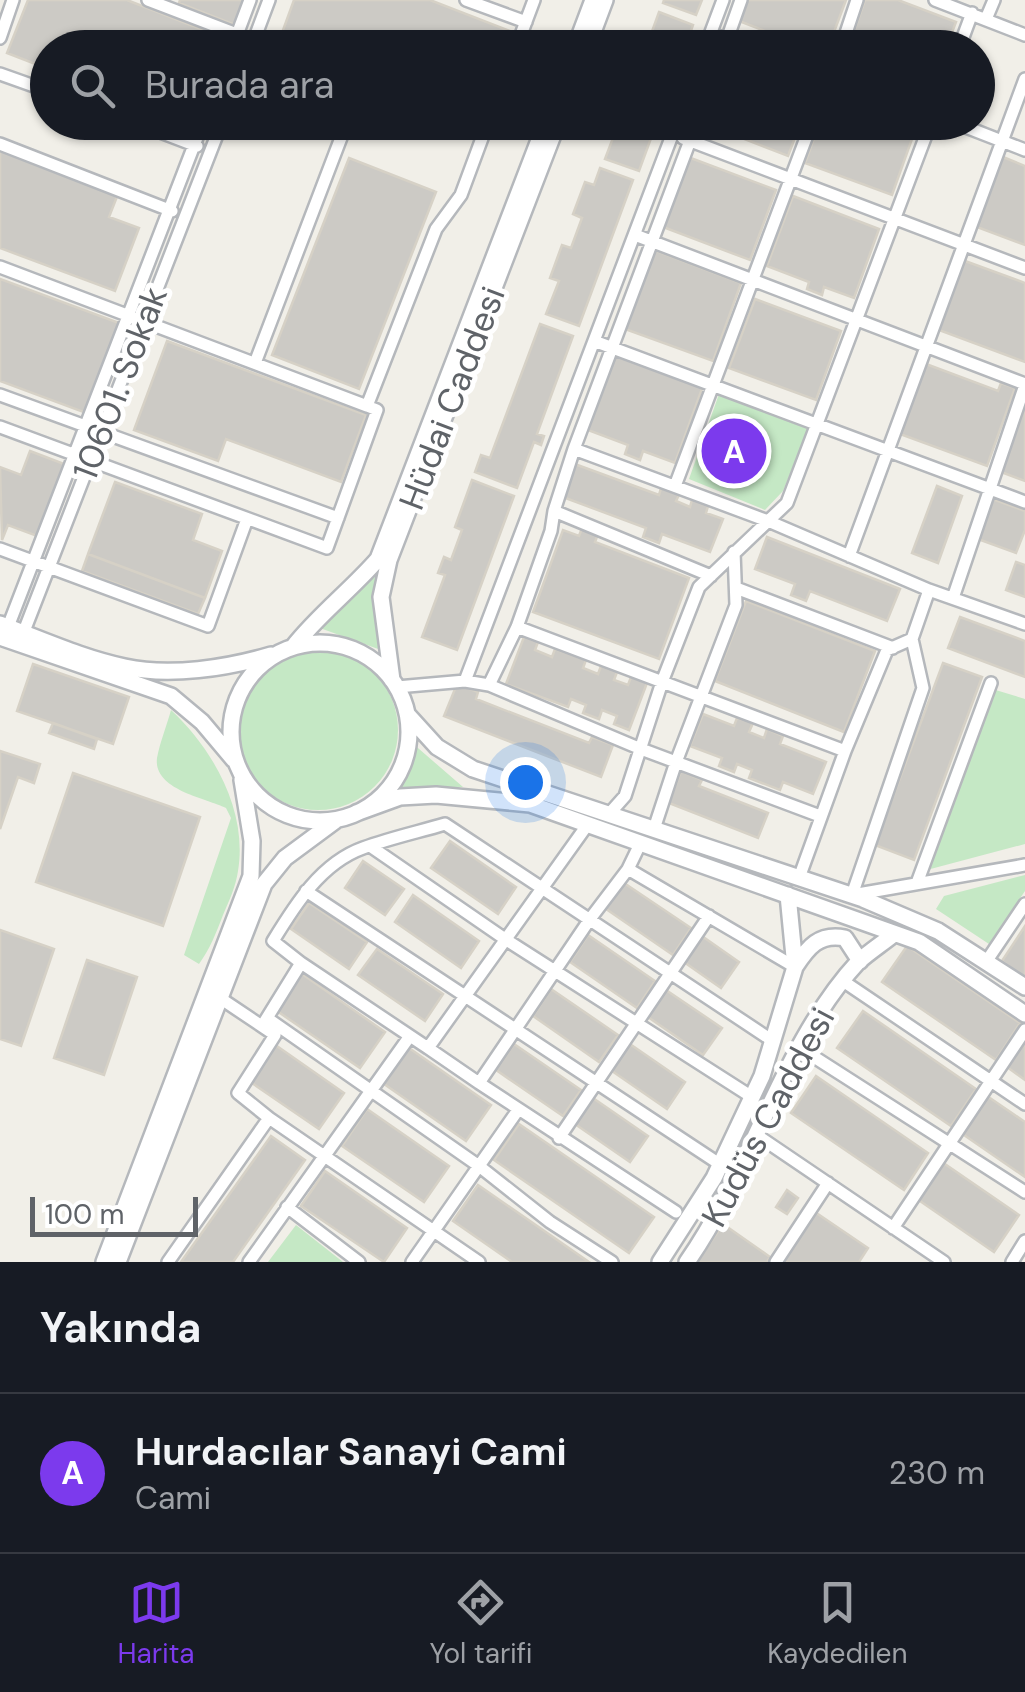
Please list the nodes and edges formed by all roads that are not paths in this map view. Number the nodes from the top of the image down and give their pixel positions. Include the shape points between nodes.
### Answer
1 (13, 0) edge
2 (148, 0) edge
3 (250, 0) edge
4 (269, 0) edge
5 (466, 0) edge
6 (534, 0) edge
7 (593, 0) edge
8 (605, 0) edge
9 (723, 0) edge
10 (740, 0) edge
11 (858, 0) edge
12 (935, 0) edge
13 (994, 0) edge
14 (972, 13) junction
15 (986, 19) junction
16 (526, 22) junction
17 (227, 30) edge
18 (239, 30) edge
19 (257, 30) edge
20 (523, 30) edge
21 (581, 30) edge
22 (594, 30) edge
23 (712, 30) edge
24 (730, 30) edge
25 (847, 30) edge
26 (966, 30) edge
27 (1025, 35) edge
28 (0, 38) edge
29 (0, 74) edge
30 (1025, 79) edge
31 (30, 85) edge
32 (995, 138) edge
33 (181, 140) edge
34 (196, 140) edge
35 (215, 140) edge
36 (340, 140) edge
37 (482, 140) edge
38 (539, 140) edge
39 (551, 140) edge
40 (670, 140) edge
41 (690, 140) joint
42 (805, 140) edge
43 (924, 140) edge
44 (1003, 141) junction
45 (0, 144) edge
46 (194, 145) junction
47 (1025, 150) edge
48 (211, 151) junction
49 (789, 178) junction
50 (169, 210) junction
51 (185, 217) junction
52 (894, 220) junction
53 (634, 235) junction
54 (652, 241) junction
55 (965, 244) junction
56 (0, 266) edge
57 (1025, 268) edge
58 (752, 279) junction
59 (128, 315) junction
60 (858, 319) junction
61 (144, 321) junction
62 (594, 341) junction
63 (926, 347) junction
64 (611, 348) junction
65 (255, 364) junction
66 (1025, 385) edge
67 (712, 386) junction
68 (0, 395) edge
69 (367, 406) junction
70 (86, 426) junction
71 (0, 427) edge
72 (818, 427) junction
73 (102, 432) junction
74 (574, 449) junction
75 (885, 451) junction
76 (74, 455) junction
77 (90, 461) junction
78 (676, 486) junction
79 (989, 489) junction
80 (1025, 502) edge
81 (554, 511) junction
82 (248, 518) junction
83 (338, 518) junction
84 (768, 521) junction
85 (0, 549) edge
86 (734, 552) junction
87 (849, 556) junction
88 (33, 562) junction
89 (49, 568) junction
90 (710, 576) junction
91 (736, 588) junction
92 (929, 590) junction
93 (952, 598) junction
94 (1025, 624) edge
95 (517, 627) junction
96 (9, 634) edge
97 (912, 639) junction
98 (892, 648) junction
99 (286, 650) junction
100 (465, 681) junction
101 (662, 682) junction
102 (991, 683) dead end
103 (394, 684) junction
104 (489, 685) junction
105 (701, 696) junction
106 (407, 714) junction
107 (641, 748) junction
108 (845, 751) junction
109 (676, 762) junction
110 (239, 767) junction
111 (356, 814) junction
112 (609, 814) junction
113 (820, 816) junction
114 (338, 819) junction
115 (588, 824) junction
116 (654, 829) junction
117 (640, 842) junction
118 (370, 846) junction
119 (1025, 865) edge
120 (628, 869) junction
121 (800, 878) junction
122 (917, 883) junction
123 (542, 887) junction
124 (306, 890) junction
125 (788, 895) junction
126 (852, 895) junction
127 (1025, 904) edge
128 (709, 916) junction
129 (590, 919) junction
130 (894, 934) junction
131 (505, 939) junction
132 (860, 961) junction
133 (302, 962) junction
134 (986, 962) junction
135 (795, 967) junction
136 (556, 972) junction
137 (670, 973) junction
138 (843, 981) junction
139 (1025, 987) edge
140 (464, 996) junction
141 (220, 998) junction
142 (1025, 1014) edge
143 (264, 1022) junction
144 (637, 1023) junction
145 (514, 1029) junction
146 (1025, 1030) edge
147 (410, 1036) junction
148 (772, 1041) junction
149 (428, 1048) junction
150 (800, 1048) junction
151 (992, 1082) junction
152 (479, 1083) junction
153 (596, 1083) junction
154 (371, 1090) junction
155 (752, 1097) junction
156 (1025, 1104) edge
157 (518, 1110) junction
158 (268, 1118) junction
159 (758, 1136) junction
160 (559, 1138) junction
161 (951, 1142) junction
162 (324, 1156) junction
163 (720, 1165) junction
164 (479, 1166) junction
165 (828, 1183) junction
166 (1025, 1192) edge
167 (288, 1207) junction
168 (676, 1212) dead end
169 (893, 1228) junction
170 (433, 1232) junction
171 (1025, 1242) edge
172 (104, 1262) edge
173 (118, 1262) edge
174 (168, 1262) edge
175 (249, 1262) edge
176 (359, 1262) edge
177 (412, 1262) edge
178 (479, 1262) edge
179 (612, 1262) edge
180 (660, 1262) edge
181 (688, 1262) edge
182 (776, 1262) edge
183 (944, 1262) edge
184 (1012, 1262) edge

1 - 28 street
2 - 17 street
3 - 18 street
4 - 19 street
5 - 16 street
6 - 16 street
7 - 21 street
8 - 22 street
9 - 23 street
10 - 24 street
11 - 25 street
12 - 14 street
13 - 15 street
14 - 15 street
14 - 26 street
15 - 27 street
16 - 20 street
29 - 31 street
30 - 44 street
32 - 44 street
33 - 46 street
34 - 46 street, 10601. Sokak
35 - 48 street, 10601. Sokak
36 - 65 street
37 - 69 street via 461,195 436,229
38 - 99 street, Hüdai Caddesi via 378,559
39 - 103 street, Hüdai Caddesi via 390,560 382,597
40 - 53 street
41 - 49 street
41 - 54 street
42 - 49 street
43 - 52 street
44 - 47 street
44 - 55 street
45 - 50 street
46 - 48 street
46 - 50 street, 10601. Sokak
48 - 51 street, 10601. Sokak
49 - 52 street
49 - 58 street
50 - 51 street
50 - 59 street, 10601. Sokak
51 - 61 street, 10601. Sokak
52 - 55 street
52 - 60 street
53 - 54 street
53 - 62 street
54 - 58 street
54 - 64 street
55 - 57 street
55 - 63 street
56 - 59 street
58 - 60 street
58 - 67 street
59 - 61 street
59 - 70 street, 10601. Sokak
60 - 63 street
60 - 72 street
61 - 65 street
61 - 73 street, 10601. Sokak
62 - 64 street
62 - 100 street
63 - 66 street
63 - 75 street
64 - 67 street
64 - 74 street
65 - 69 street
66 - 79 street
67 - 72 street
67 - 78 street
68 - 70 street
69 - 83 street via 377,410
70 - 73 street
70 - 76 street, 10601. Sokak
71 - 76 street
72 - 75 street
72 - 84 street via 788,503
73 - 77 street, 10601. Sokak
73 - 83 street
74 - 78 street
74 - 81 street
75 - 79 street
75 - 87 street
76 - 77 street
76 - 88 street, 10601. Sokak
77 - 82 street
77 - 89 street, 10601. Sokak
78 - 84 street
79 - 80 street
79 - 93 street
81 - 90 street
81 - 95 street
82 - 83 street via 327,548
82 - 89 street via 208,626
84 - 86 street
84 - 87 street
85 - 88 street
86 - 90 street
86 - 91 street
87 - 92 street
88 - 89 street
88 - 96 street, 10601. Sokak
89 - 96 street, 10601. Sokak
90 - 101 street via 699,587
91 - 98 street
91 - 105 street via 736,605
92 - 93 street
92 - 97 street
93 - 94 street
95 - 101 street
95 - 104 street
96 - 99 street via 137,670 202,667
96 - 110 street via 177,700
97 - 98 street
97 - 126 street via 923,688
98 - 108 street
99 - 103 street via 319,643 345,647 370,658
99 - 110 street via 256,670 235,707
100 - 103 street
100 - 104 street
101 - 105 street
101 - 107 street
102 - 122 street
103 - 106 street
104 - 107 street
105 - 108 street
105 - 109 street
106 - 111 street via 408,744 399,773
106 - 112 street via 437,747 473,769
107 - 109 street
107 - 112 street via 625,796
108 - 113 street
109 - 113 street
109 - 116 street
110 - 114 street via 262,799 282,812
110 - 172 street via 251,876
111 - 114 street
111 - 115 street via 400,797 436,795 530,804
112 - 116 street
113 - 121 street
114 - 141 street via 285,858 264,884
115 - 117 street
115 - 123 street
116 - 121 street
117 - 120 street
117 - 125 street
118 - 123 street via 446,824
118 - 124 street
118 - 131 street
119 - 122 street
120 - 128 street
120 - 129 street
121 - 126 street
122 - 126 street
123 - 129 street
123 - 131 street
124 - 133 street via 273,940
124 - 140 street
125 - 130 street
125 - 135 street, Kudüs Caddesi
126 - 134 street via 938,931
127 - 134 street
128 - 135 street
128 - 137 street
129 - 136 street
129 - 137 street
130 - 132 street, Kudüs Caddesi
130 - 142 street via 919,942
131 - 136 street
131 - 140 street
132 - 135 street via 845,938 834,936 809,946
132 - 138 street, Kudüs Caddesi
133 - 143 street
133 - 147 street
134 - 139 street
135 - 148 street, Kudüs Caddesi
136 - 144 street
136 - 145 street
137 - 144 street
137 - 148 street
138 - 150 street, Kudüs Caddesi
138 - 151 street
140 - 145 street
140 - 149 street
141 - 143 street
141 - 173 street
143 - 154 street
143 - 158 street via 275,1035 238,1093
144 - 153 street
144 - 155 street
145 - 152 street
145 - 153 street
146 - 151 street
147 - 149 street
147 - 154 street
148 - 155 street, Kudüs Caddesi
149 - 152 street
150 - 159 street, Kudüs Caddesi
150 - 161 street
151 - 156 street
151 - 161 street
152 - 157 street
153 - 160 street
153 - 163 street
154 - 162 street
154 - 164 street
155 - 163 street, Kudüs Caddesi
157 - 160 street
157 - 164 street
158 - 162 street
158 - 174 street
159 - 165 street
159 - 181 street, Kudüs Caddesi
160 - 168 street
161 - 166 street
161 - 169 street
162 - 167 street
162 - 170 street
163 - 180 street, Kudüs Caddesi
164 - 170 street
164 - 179 street
165 - 169 street
165 - 182 street
167 - 175 street
167 - 176 street
169 - 183 street
170 - 177 street
170 - 178 street
171 - 184 street

